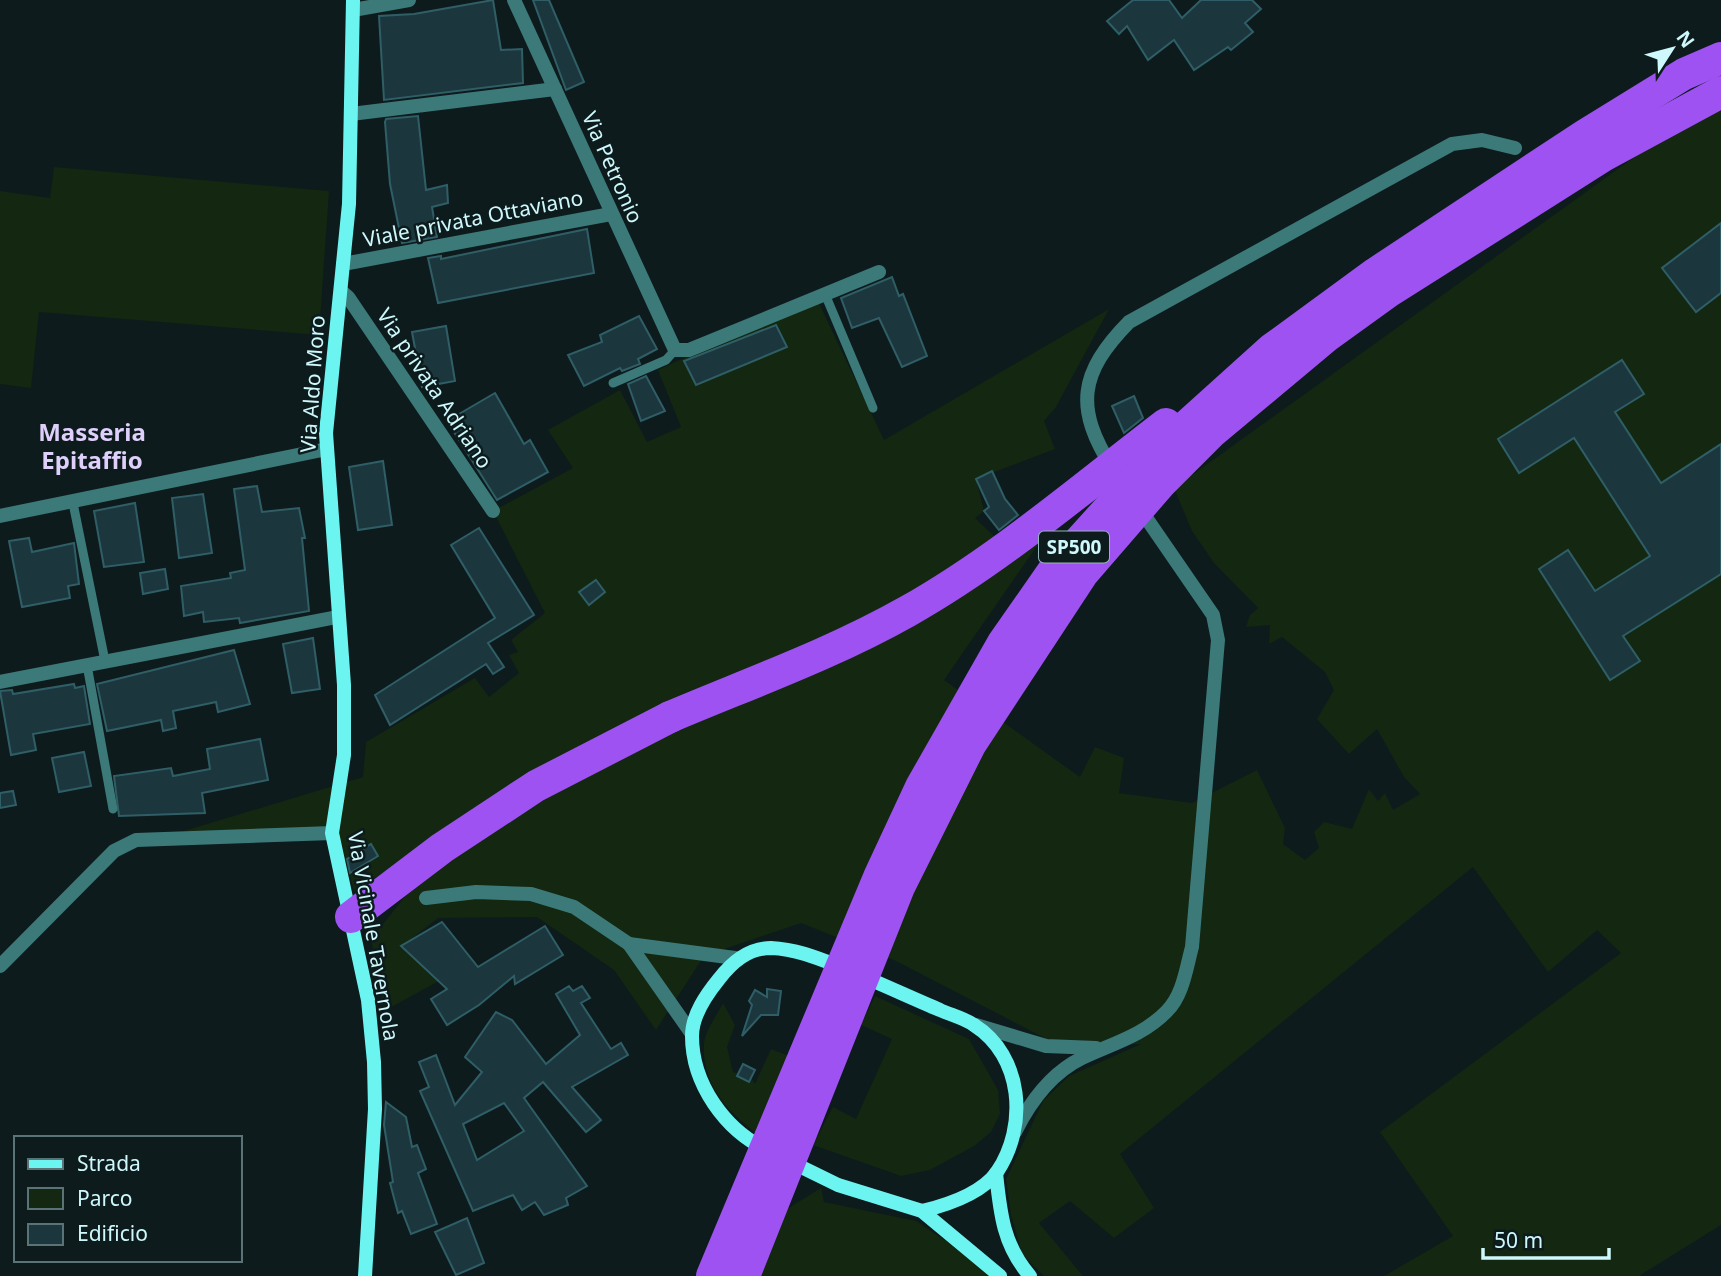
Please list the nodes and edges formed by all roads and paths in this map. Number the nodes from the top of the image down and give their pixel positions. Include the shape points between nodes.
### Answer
1 (409, 0) edge
2 (514, 0) edge
3 (353, 5) edge
4 (1721, 58) edge
5 (555, 89) junction
6 (1721, 92) edge
7 (351, 114) junction
8 (1516, 148) dead end
9 (611, 214) junction
10 (343, 264) junction
11 (879, 272) dead end
12 (341, 291) junction
13 (824, 294) junction
14 (675, 350) junction
15 (1254, 364) junction
16 (613, 383) dead end
17 (873, 408) dead end
18 (327, 449) junction
19 (74, 508) dead end
20 (493, 511) dead end
21 (0, 516) edge
22 (337, 617) junction
23 (105, 662) junction
24 (87, 665) junction
25 (0, 682) edge
26 (342, 772) joint
27 (113, 808) dead end
28 (332, 833) junction
29 (426, 898) dead end
30 (351, 917) junction
31 (629, 944) junction
32 (735, 958) junction
33 (0, 966) edge
34 (975, 1025) junction
35 (692, 1034) junction
36 (1107, 1047) junction
37 (1015, 1132) junction
38 (996, 1173) junction
39 (922, 1211) junction
40 (365, 1276) edge
41 (712, 1276) edge
42 (744, 1276) edge
43 (1000, 1276) edge
44 (1030, 1276) edge

1 - 3 street
2 - 5 street, Via Petronio
3 - 7 street, Via Aldo Moro
4 - 15 highway, SP500, bridge via 1684,74 1585,135 1376,273
5 - 7 street
5 - 9 street, Via Petronio
6 - 42 highway, SP500, bridge via 1602,156 1327,336 1212,432 1083,573 970,745 899,887
7 - 10 street, Via Aldo Moro
8 - 36 street via 1482,140 1452,144 1129,322 1110,342 1088,379 1087,414 1097,444 1213,615 1218,640 1192,947 1181,989 1168,1010 1144,1030
9 - 10 street, Viale privata Ottaviano
9 - 14 street, Via Petronio
10 - 12 street, Via Aldo Moro
11 - 13 street
12 - 18 street, Via Aldo Moro
12 - 20 street, Via privata Adriano
13 - 14 street via 689,350
13 - 17 lane
14 - 16 lane via 666,360
15 - 30 highway, bridge via 1176,417 1006,547 911,610 810,660 670,717 536,786 442,848
15 - 41 highway, SP500, bridge via 1171,440 1055,567 1003,643 921,787 880,875
18 - 21 street
18 - 22 street, Via Aldo Moro
19 - 23 lane
22 - 23 street
22 - 26 street, Via Aldo Moro via 344,685
23 - 24 street
24 - 25 street
24 - 27 lane
26 - 28 street, Via Vicinale Tavernola
28 - 30 street, Via Vicinale Tavernola
28 - 33 street via 124,844
29 - 31 street via 476,892 531,894 574,907
30 - 40 street, Via Vicinale Tavernola via 368,1000 374,1062
31 - 32 street
31 - 35 street
32 - 34 street via 769,948 805,953
32 - 35 street via 703,999
34 - 36 street via 1046,1046
34 - 37 street via 1002,1052 1016,1087
35 - 39 street via 697,1071 715,1109 757,1145 838,1185
36 - 37 street via 1056,1074 1024,1113
37 - 38 street
38 - 39 street via 964,1196
38 - 44 street via 1000,1211 1012,1253
39 - 43 street

